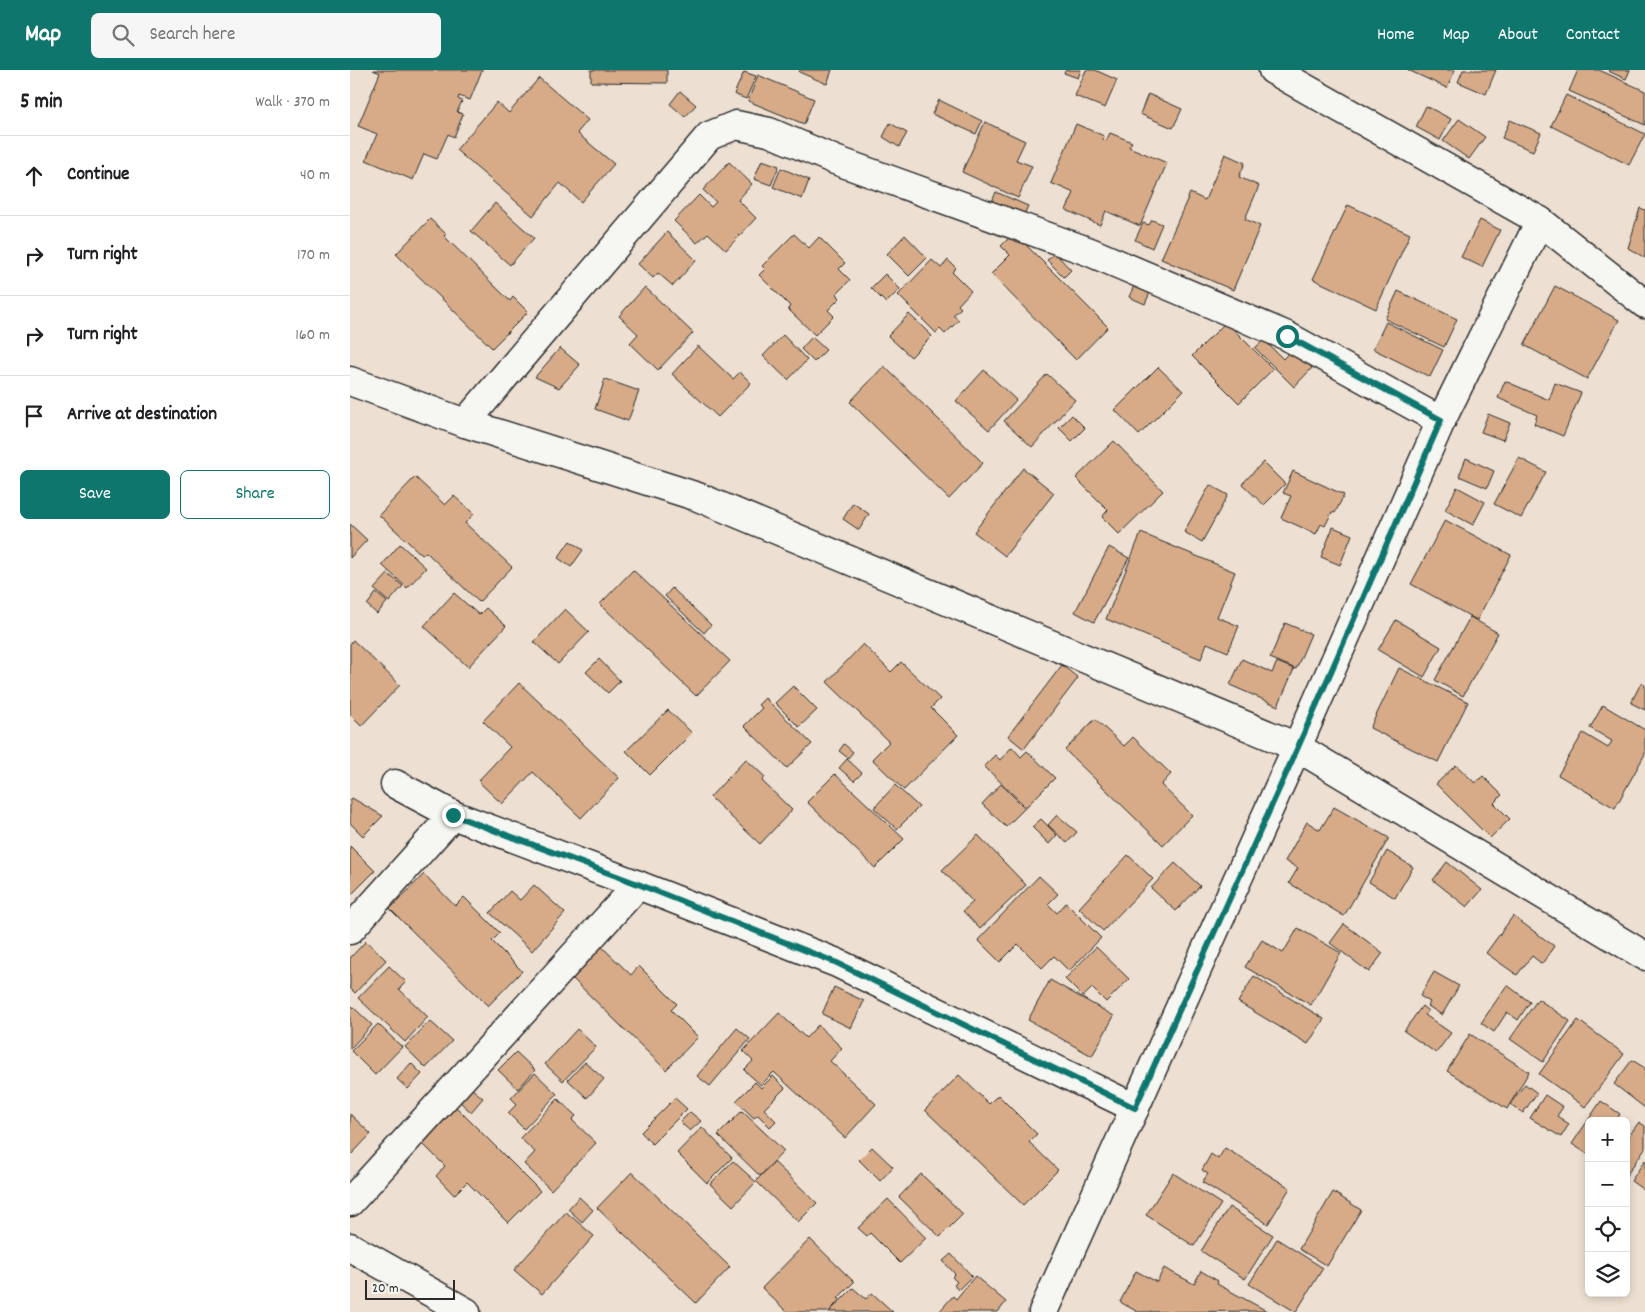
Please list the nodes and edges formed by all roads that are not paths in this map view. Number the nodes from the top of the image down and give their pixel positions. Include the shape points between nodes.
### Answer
1 (1272, 70) edge
2 (1540, 221) junction
3 (1645, 304) edge
4 (350, 380) edge
5 (1441, 420) junction
6 (465, 423) junction
7 (1298, 747) junction
8 (395, 784) dead end
9 (453, 815) junction
10 (638, 884) junction
11 (350, 930) edge
12 (1645, 956) edge
13 (1135, 1108) junction
14 (350, 1202) edge
15 (350, 1247) edge
16 (466, 1312) edge
17 (1043, 1312) edge

1 - 2 street
2 - 3 street
2 - 5 street
4 - 6 street
5 - 6 street via 1287,336 1098,256 835,160 769,132 736,125 708,136
5 - 7 street
6 - 7 street via 698,497
7 - 12 street
7 - 13 street
8 - 9 street
9 - 10 street
9 - 11 street
10 - 13 street via 837,963
10 - 14 street
13 - 17 street
15 - 16 street

